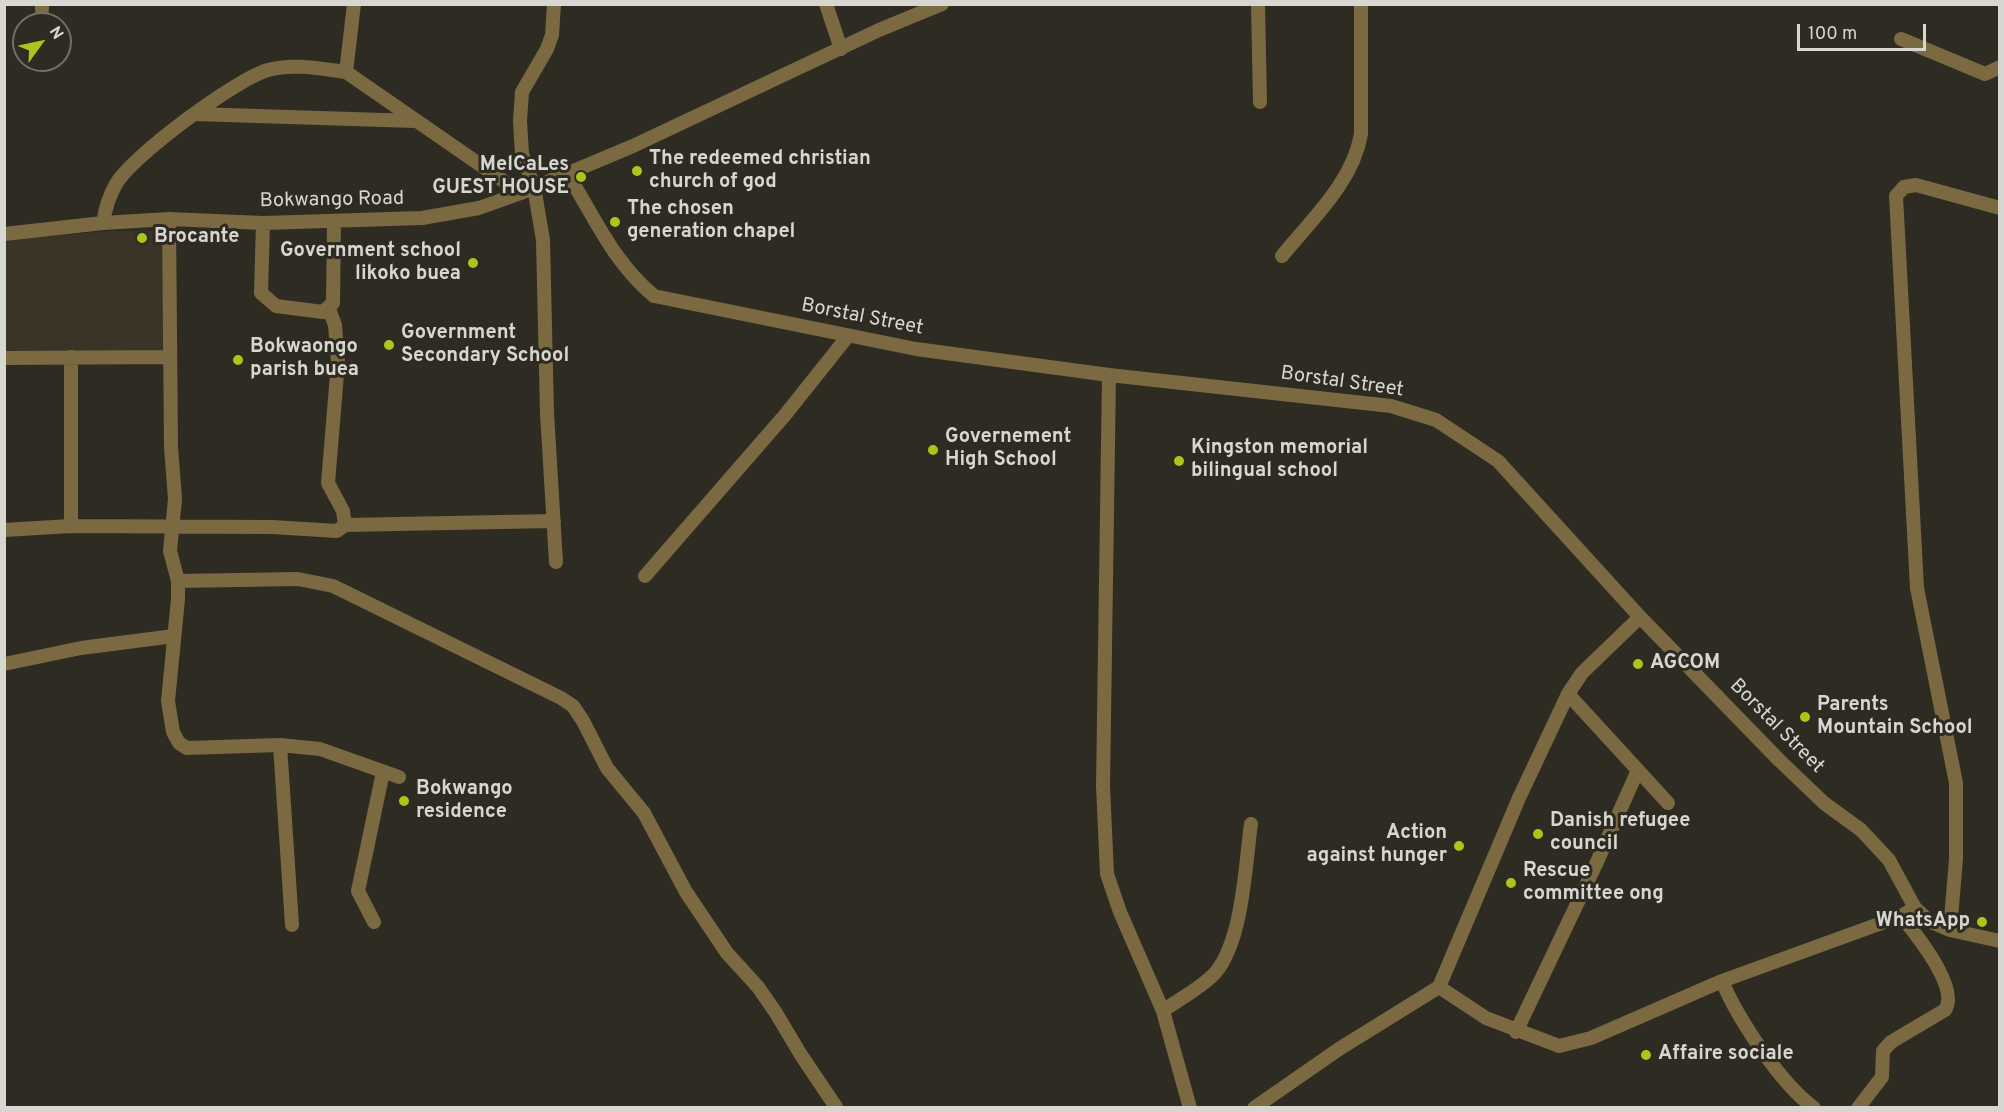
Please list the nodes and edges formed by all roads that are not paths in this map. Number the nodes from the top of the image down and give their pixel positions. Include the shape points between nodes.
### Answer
1 (354, 4) edge
2 (554, 4) edge
3 (826, 4) edge
4 (942, 4) edge
5 (1258, 4) edge
6 (1361, 4) edge
7 (1901, 39) dead end
8 (841, 49) junction
9 (2000, 67) edge
10 (346, 72) junction
11 (1260, 102) dead end
12 (194, 114) junction
13 (415, 121) junction
14 (568, 174) junction
15 (534, 188) junction
16 (521, 194) junction
17 (2000, 208) edge
18 (169, 219) junction
19 (334, 222) junction
20 (102, 223) junction
21 (263, 223) junction
22 (4, 234) edge
23 (1282, 256) dead end
24 (329, 309) junction
25 (848, 336) junction
26 (71, 357) junction
27 (170, 357) junction
28 (4, 358) edge
29 (1109, 375) junction
30 (554, 521) junction
31 (345, 525) junction
32 (71, 526) junction
33 (172, 528) junction
34 (4, 530) edge
35 (556, 562) dead end
36 (645, 576) dead end
37 (178, 581) junction
38 (1641, 617) junction
39 (174, 636) junction
40 (4, 664) edge
41 (1568, 694) junction
42 (280, 745) junction
43 (1638, 770) junction
44 (383, 772) junction
45 (399, 777) dead end
46 (1668, 803) dead end
47 (1251, 824) dead end
48 (1915, 908) junction
49 (1901, 916) junction
50 (374, 922) dead end
51 (292, 925) dead end
52 (1950, 930) junction
53 (2000, 941) edge
54 (1722, 981) junction
55 (1439, 987) junction
56 (1163, 1011) junction
57 (1516, 1032) junction
58 (836, 1107) edge
59 (1190, 1107) edge
60 (1254, 1107) edge
61 (1814, 1107) edge
62 (1858, 1107) edge

1 - 10 street
2 - 15 street via 547,49 522,92 522,154
3 - 8 street
4 - 8 street, Bokwango Road
5 - 11 street
6 - 23 street via 1358,155 1341,184
7 - 9 street via 1985,74
8 - 14 street, Bokwango Road
10 - 12 street via 296,66 269,70 240,83
10 - 13 street
12 - 13 street
12 - 20 street via 116,183
13 - 16 street
14 - 15 street, Bokwango Road
14 - 25 street, Borstal Street via 610,248 632,278 654,296
15 - 16 street, Bokwango Road
15 - 30 street via 543,240 546,413
16 - 19 street, Bokwango Road via 478,208 422,218
17 - 52 street via 1916,185 1904,187 1896,196 1917,588 1956,783 1956,859
18 - 20 street, Bokwango Road
18 - 21 street, Bokwango Road
18 - 27 street
19 - 21 street, Bokwango Road
19 - 24 street via 333,303
20 - 22 street, Bokwango Road
21 - 24 street via 261,293 276,306 323,312
24 - 31 street via 335,325 338,362 328,483 343,511
25 - 29 street, Borstal Street via 916,350
25 - 36 street
26 - 27 street
26 - 28 street
26 - 32 street
27 - 33 street via 175,499
29 - 38 street, Borstal Street via 1390,406 1436,420 1498,461
29 - 56 street via 1103,786 1107,874
30 - 31 street
30 - 35 street
31 - 33 street via 337,531
32 - 33 street
32 - 34 street
33 - 37 street via 170,550
37 - 39 street
37 - 58 street via 298,579 333,586 573,706 607,768 644,813 686,892 727,953 776,1012
38 - 41 street via 1582,673
38 - 48 street, Borstal Street via 1779,760 1890,860
39 - 40 street via 81,648
39 - 42 street via 168,701 173,732 179,743 187,748
41 - 43 street
41 - 55 street
42 - 44 street via 320,749
42 - 51 street
43 - 46 street
43 - 57 street
44 - 45 street
44 - 50 street via 358,891
47 - 56 street via 1227,955 1214,974
48 - 49 street
48 - 52 street, Borstal Street via 1929,921
49 - 54 street
49 - 62 street via 1935,963 1949,993 1949,1004 1890,1042 1883,1051 1882,1077
52 - 53 street, Borstal Street
54 - 57 street via 1592,1038 1559,1046
54 - 61 street via 1733,1008 1765,1053 1804,1101
55 - 57 street via 1486,1018
55 - 60 street
56 - 59 street

